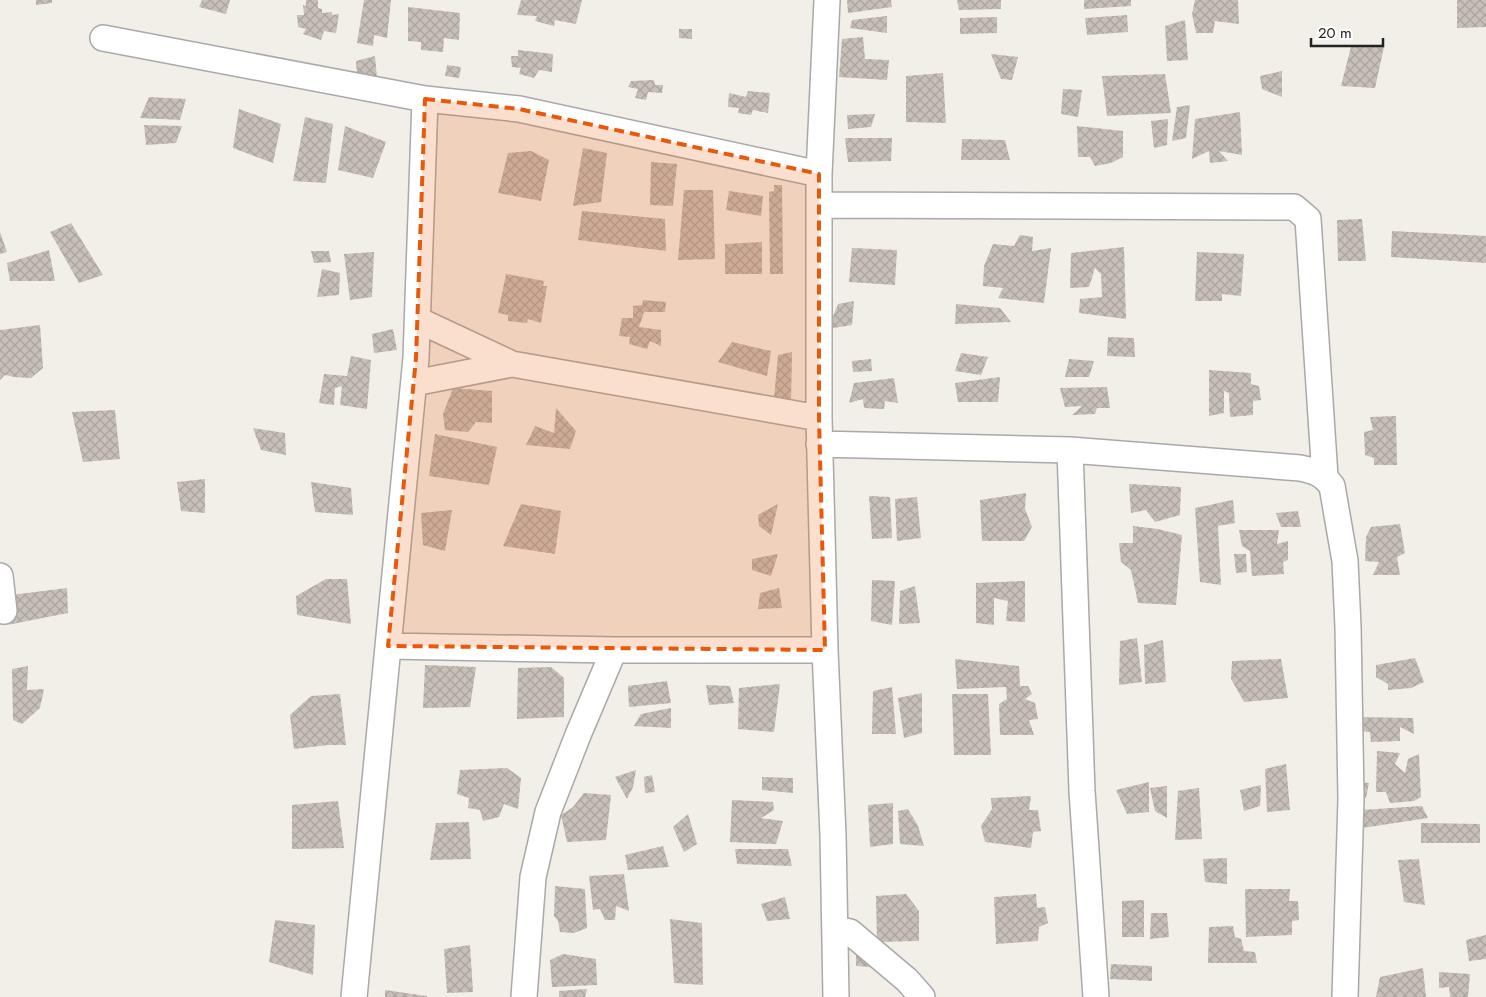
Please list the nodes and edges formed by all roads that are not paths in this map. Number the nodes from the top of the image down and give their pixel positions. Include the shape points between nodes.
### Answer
1 (827, 0) edge
2 (103, 38) dead end
3 (425, 99) junction
4 (819, 174) junction
5 (819, 205) junction
6 (418, 320) junction
7 (512, 364) junction
8 (414, 383) junction
9 (818, 418) junction
10 (819, 444) junction
11 (1070, 450) junction
12 (1326, 477) junction
13 (0, 576) edge
14 (4, 611) dead end
15 (388, 646) junction
16 (614, 650) junction
17 (825, 650) junction
18 (835, 929) junction
19 (354, 997) edge
20 (524, 997) edge
21 (836, 997) edge
22 (922, 997) edge
23 (1096, 997) edge
24 (1345, 997) edge

1 - 4 street
2 - 3 street
3 - 4 street via 519,108
3 - 6 street
4 - 5 street
5 - 9 street
5 - 12 street via 1294,207 1308,219
6 - 7 street
6 - 8 street
7 - 8 street
7 - 9 street
8 - 15 street
9 - 10 street
10 - 11 street
10 - 17 street
11 - 12 street via 1300,468
11 - 23 street via 1082,791
12 - 24 street via 1332,486 1344,553 1348,627 1351,799
13 - 14 street
15 - 16 street
15 - 19 street
16 - 17 street
16 - 20 street via 548,812 534,877
17 - 18 street
18 - 21 street
18 - 22 street via 850,932 907,980

